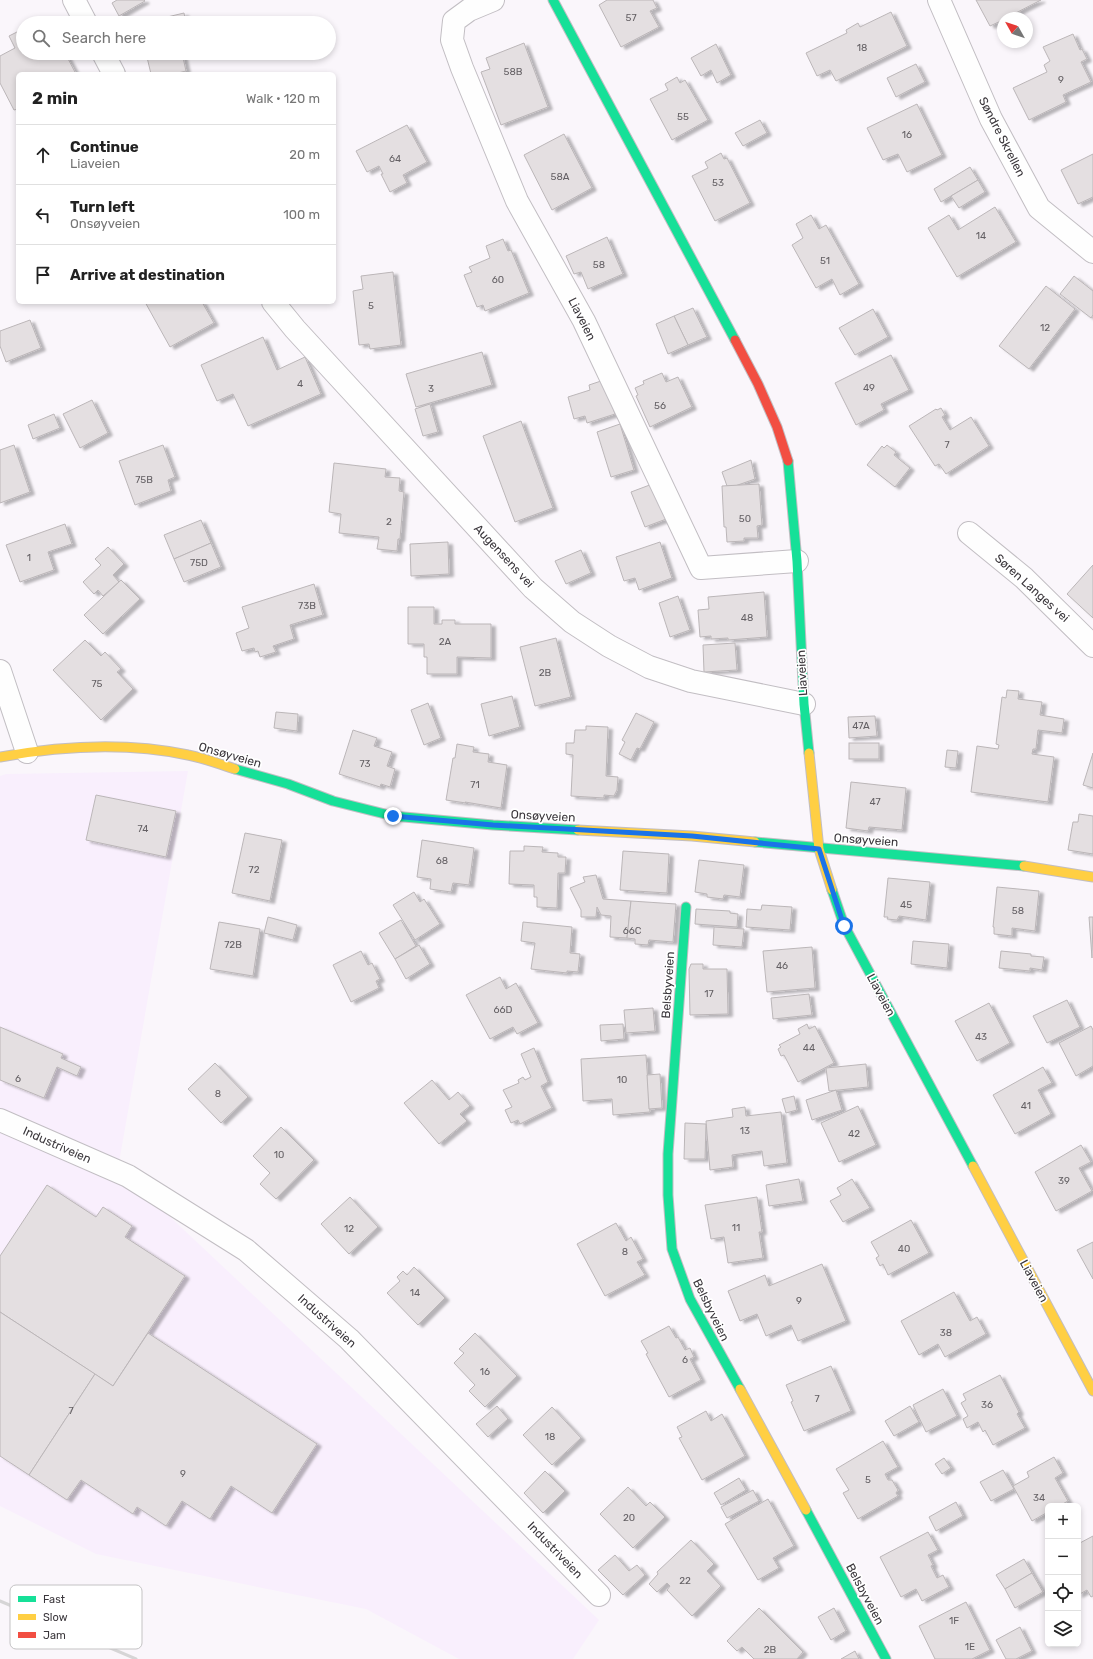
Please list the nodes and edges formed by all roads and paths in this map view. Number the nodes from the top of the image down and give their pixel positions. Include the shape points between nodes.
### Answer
1 (74, 0) edge
2 (493, 0) edge
3 (553, 0) edge
4 (939, 0) edge
5 (82, 16) edge
6 (107, 60) edge
7 (113, 72) edge
8 (1093, 252) edge
9 (275, 304) edge
10 (969, 533) dead end
11 (797, 561) junction
12 (1093, 646) edge
13 (0, 671) edge
14 (804, 704) junction
15 (27, 752) junction
16 (0, 757) edge
17 (819, 849) junction
18 (1093, 877) edge
19 (686, 907) dead end
20 (0, 1120) edge
21 (1093, 1391) edge
22 (599, 1595) dead end
23 (886, 1659) edge

1 - 5 street
2 - 11 street, Liaveien via 469,10 454,21 452,40 462,68 517,200 584,321 701,568
3 - 11 street, Liaveien via 758,384 777,427 789,466
4 - 8 street, Søndre Skrellen via 991,118 1039,208
6 - 7 street
9 - 14 street, Augensens vei via 295,330 533,588 572,622 609,646 649,667 691,681
10 - 12 street, Søren Langes vei via 1024,578
11 - 14 street, Liaveien
13 - 15 street
14 - 17 street, Liaveien
15 - 16 street, Onsøyveien
15 - 17 street, Onsøyveien via 86,747 133,748 188,755 288,784 333,802 393,816 493,825 692,836
17 - 18 street, Onsøyveien via 1014,865
17 - 21 street, Liaveien via 844,926
19 - 23 street, Belsbyveien via 668,1154 672,1249 690,1299
20 - 22 street, Industriveien via 128,1176 246,1250 348,1339

